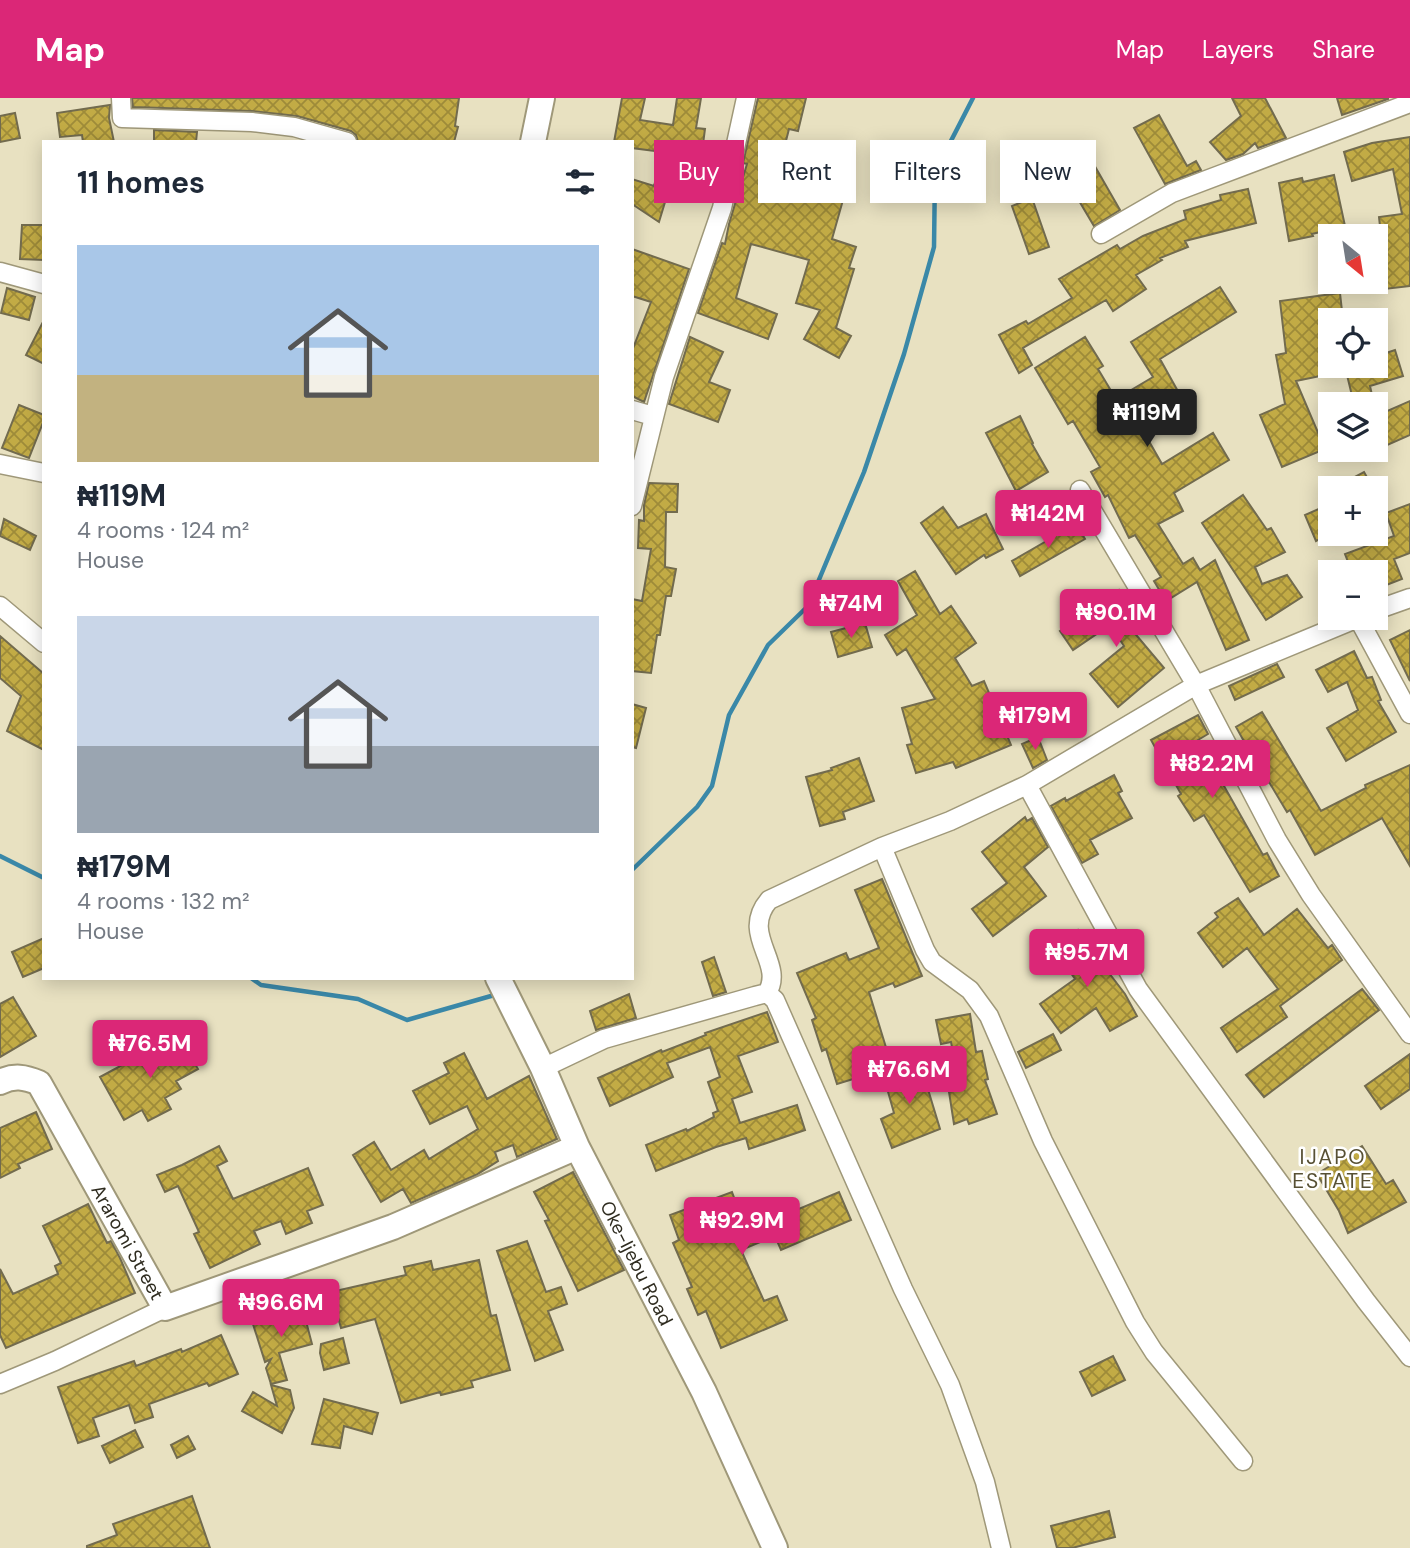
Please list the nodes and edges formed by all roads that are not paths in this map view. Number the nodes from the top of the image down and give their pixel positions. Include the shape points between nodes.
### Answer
1 (121, 98) edge
2 (542, 98) edge
3 (746, 98) edge
4 (1410, 103) edge
5 (340, 140) edge
6 (533, 140) edge
7 (1101, 234) dead end
8 (0, 272) edge
9 (42, 283) edge
10 (634, 411) edge
11 (653, 416) junction
12 (0, 464) edge
13 (42, 473) edge
14 (1080, 490) dead end
15 (634, 497) edge
16 (1410, 598) edge
17 (0, 606) edge
18 (1388, 606) edge
19 (42, 640) edge
20 (1196, 685) junction
21 (1410, 714) edge
22 (1027, 785) junction
23 (882, 847) junction
24 (499, 980) edge
25 (767, 993) junction
26 (1410, 1034) edge
27 (543, 1068) junction
28 (0, 1082) edge
29 (577, 1147) junction
30 (165, 1308) junction
31 (1410, 1357) edge
32 (0, 1384) edge
33 (1243, 1461) dead end
34 (775, 1548) edge
35 (1000, 1548) edge

1 - 5 street via 122,118 251,121
2 - 6 street
3 - 11 street via 722,208
4 - 7 street via 1172,193
8 - 9 street
10 - 11 street
11 - 15 street
12 - 13 street
14 - 20 street
16 - 18 street
17 - 19 street
20 - 21 street via 1358,618
20 - 22 street
20 - 26 street via 1284,851
22 - 23 street
22 - 31 street via 1139,989
23 - 25 street via 769,900 763,907 759,936 772,985
23 - 33 street via 932,962 970,990 989,1016 1043,1141 1135,1322
24 - 27 street, Oke-Ijebu Road
25 - 27 street via 615,1035
25 - 35 street via 775,1000 950,1385 985,1482
27 - 29 street, Oke-Ijebu Road
28 - 30 street, Araromi Street via 25,1077 39,1083
29 - 30 street, Araromi Street via 393,1227
29 - 34 street, Oke-Ijebu Road via 704,1392
30 - 32 street

